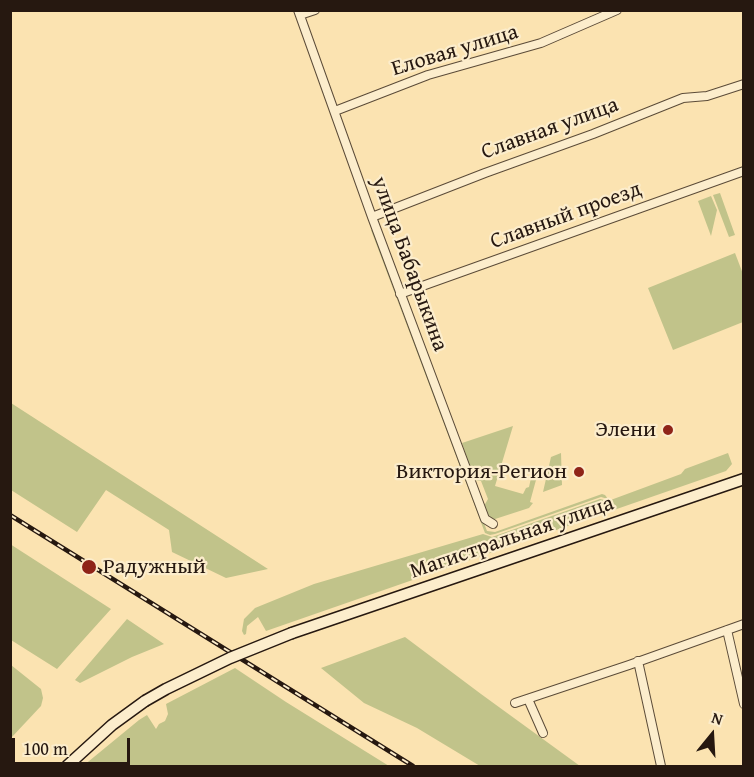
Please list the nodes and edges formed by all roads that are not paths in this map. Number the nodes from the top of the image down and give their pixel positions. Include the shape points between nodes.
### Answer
1 (315, 10) edge
2 (617, 10) edge
3 (299, 13) edge
4 (744, 84) edge
5 (336, 111) junction
6 (744, 171) edge
7 (372, 217) junction
8 (400, 294) junction
9 (744, 479) edge
10 (493, 524) dead end
11 (744, 624) edge
12 (727, 630) junction
13 (638, 662) junction
14 (528, 699) junction
15 (514, 703) dead end
16 (744, 704) edge
17 (543, 733) dead end
18 (67, 766) edge
19 (660, 766) edge

1 - 3 street
2 - 5 street, Еловая улица via 541,43 428,75
3 - 5 street, улица Бабарыкина
4 - 7 street, Славная улица via 707,96 683,98
5 - 7 street, улица Бабарыкина
6 - 8 street, Славный проезд
7 - 8 street, улица Бабарыкина
8 - 10 street, улица Бабарыкина via 485,519
9 - 18 main road, Магистральная улица, bridge via 292,633 219,662 145,701
11 - 12 street
12 - 13 street
12 - 16 street
13 - 14 street
13 - 19 street
14 - 15 street
14 - 17 street

